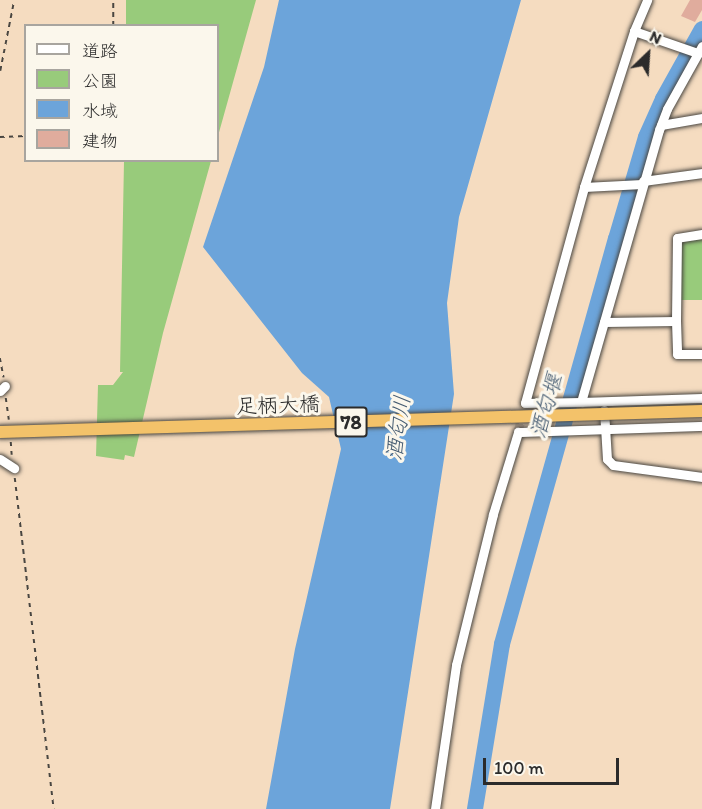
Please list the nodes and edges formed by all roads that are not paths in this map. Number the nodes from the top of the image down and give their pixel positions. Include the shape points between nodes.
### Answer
1 (647, 0) edge
2 (634, 31) junction
3 (695, 50) edge
4 (702, 118) edge
5 (661, 125) junction
6 (702, 173) edge
7 (638, 183) junction
8 (584, 187) junction
9 (702, 234) edge
10 (676, 321) junction
11 (604, 322) junction
12 (702, 354) edge
13 (702, 398) edge
14 (603, 401) junction
15 (574, 402) junction
16 (702, 411) edge
17 (702, 426) edge
18 (605, 430) junction
19 (5, 432) edge
20 (0, 459) edge
21 (14, 468) road end
22 (702, 477) edge
23 (435, 809) edge

1 - 2 street
2 - 3 street
2 - 8 street
3 - 5 street
4 - 5 street
5 - 7 street
6 - 7 street
7 - 8 street
7 - 11 street
8 - 15 street via 525,403
9 - 10 street via 677,238
10 - 11 street
10 - 12 street via 677,354
11 - 15 street
13 - 14 street
14 - 15 street
14 - 18 street
16 - 19 main road, 足柄大橋 / 78, bridge
17 - 18 street
18 - 22 street via 607,459 613,465
18 - 23 street via 518,432 493,514 456,665
20 - 21 street

